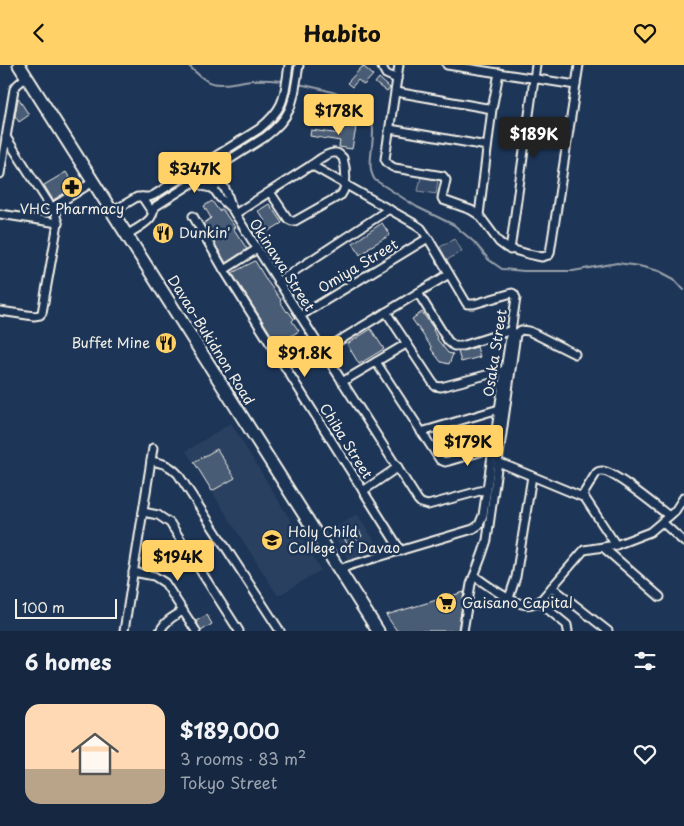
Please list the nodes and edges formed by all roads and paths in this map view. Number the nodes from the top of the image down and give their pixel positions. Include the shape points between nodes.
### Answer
1 (19, 65) edge
2 (289, 65) edge
3 (299, 65) edge
4 (381, 65) edge
5 (399, 65) edge
6 (447, 65) edge
7 (536, 65) edge
8 (579, 65) edge
9 (464, 66) edge
10 (498, 73) junction
11 (26, 77) junction
12 (397, 79) junction
13 (534, 79) junction
14 (576, 85) junction
15 (396, 92) junction
16 (281, 105) junction
17 (290, 109) junction
18 (492, 109) junction
19 (390, 129) junction
20 (254, 132) junction
21 (6, 137) junction
22 (260, 140) junction
23 (487, 146) junction
24 (215, 157) junction
25 (221, 165) junction
26 (311, 165) junction
27 (190, 172) junction
28 (0, 174) edge
29 (196, 181) junction
30 (221, 182) junction
31 (93, 183) junction
32 (345, 184) junction
33 (213, 188) junction
34 (270, 191) junction
35 (142, 197) junction
36 (52, 208) junction
37 (389, 209) junction
38 (233, 211) junction
39 (112, 212) junction
40 (152, 213) junction
41 (0, 214) edge
42 (479, 215) junction
43 (193, 216) dead end
44 (58, 223) junction
45 (126, 235) junction
46 (428, 238) junction
47 (257, 249) junction
48 (510, 250) junction
49 (224, 270) junction
50 (449, 274) junction
51 (278, 282) junction
52 (418, 293) junction
53 (0, 311) edge
54 (386, 312) junction
55 (300, 316) junction
56 (512, 330) junction
57 (406, 344) junction
58 (322, 351) junction
59 (575, 353) dead end
60 (376, 362) junction
61 (505, 370) junction
62 (342, 381) junction
63 (499, 409) junction
64 (421, 432) junction
65 (153, 448) dead end
66 (493, 448) junction
67 (151, 461) junction
68 (498, 462) junction
69 (398, 467) junction
70 (532, 476) junction
71 (487, 489) junction
72 (363, 491) junction
73 (582, 496) junction
74 (684, 497) edge
75 (143, 512) junction
76 (669, 516) junction
77 (662, 522) junction
78 (684, 542) edge
79 (616, 545) junction
80 (604, 547) junction
81 (400, 551) junction
82 (338, 569) junction
83 (133, 572) junction
84 (474, 576) junction
85 (552, 587) junction
86 (660, 597) dead end
87 (509, 598) junction
88 (538, 602) junction
89 (183, 611) junction
90 (124, 631) edge
91 (160, 631) edge
92 (196, 631) edge
93 (239, 631) edge
94 (280, 631) edge
95 (378, 631) edge
96 (463, 631) edge
97 (568, 631) edge
98 (608, 631) edge

1 - 11 highway, Davao-Bukidnon Road
2 - 16 street
3 - 17 street
4 - 12 street via 386,74
5 - 12 street
6 - 9 street
7 - 13 street
8 - 14 street
9 - 10 street
10 - 13 street
10 - 18 street
11 - 21 street via 14,89
11 - 31 highway, Davao-Bukidnon Road
12 - 15 street
13 - 14 street
13 - 48 street
14 - 48 street via 550,253 542,257
15 - 18 street
15 - 19 street
16 - 17 street
16 - 20 street via 273,117
17 - 22 street via 274,130
18 - 23 street
19 - 23 street
19 - 42 street via 385,159 388,165 443,175 446,180 443,200
20 - 22 street
20 - 24 street
21 - 28 street
21 - 36 street
22 - 25 street
23 - 42 street
24 - 25 street
24 - 27 street
25 - 29 street
25 - 30 street via 224,177
26 - 32 street
26 - 32 street via 330,154 339,154 344,161
26 - 34 street
27 - 29 street
27 - 35 street via 154,195
29 - 33 street
29 - 40 street via 153,208
30 - 33 street
30 - 38 street
31 - 36 street
31 - 39 highway, Davao-Bukidnon Road
32 - 34 street via 341,195 295,221 288,219
32 - 37 street
33 - 38 street
34 - 38 street
35 - 39 street via 134,198
35 - 40 street
36 - 44 street
37 - 46 street via 421,228
37 - 51 street
38 - 47 street, Okinawa Street
39 - 45 highway, Davao-Bukidnon Road
40 - 45 street via 149,221
41 - 44 street
42 - 48 street via 499,242
43 - 49 street, Chiba Street
44 - 53 street via 42,313 37,316
45 - 82 highway, Davao-Bukidnon Road
46 - 50 street
46 - 55 street, Omiya Street
47 - 49 street
47 - 51 street, Okinawa Street
49 - 72 street, Chiba Street
50 - 52 street
50 - 56 street, Osaka Street via 470,304 508,293 516,295
51 - 55 street, Okinawa Street
52 - 54 street
52 - 56 street via 454,346
54 - 57 street
54 - 58 street
55 - 58 street, Okinawa Street
56 - 61 street, Osaka Street
57 - 60 street
57 - 61 street via 438,387
58 - 62 street, Okinawa Street
59 - 68 street via 530,331 516,333
60 - 62 street
60 - 64 street
61 - 63 street, Osaka Street
62 - 69 street, Okinawa Street
63 - 64 street
63 - 66 street, Osaka Street
64 - 66 street via 442,461
65 - 67 street
66 - 71 street, Osaka Street
67 - 75 street
67 - 94 street via 173,468 178,474
68 - 70 street
68 - 84 street via 487,540
69 - 71 street, Okinawa Street via 424,505
69 - 72 street
70 - 73 street
70 - 87 street via 516,577
71 - 81 street, Osaka Street via 477,527
72 - 81 street, Chiba Street
73 - 76 street via 597,472 603,471 612,474
73 - 79 street
74 - 76 street
75 - 83 street
75 - 93 street via 158,515 170,523
76 - 77 street
77 - 78 street
77 - 79 street via 650,532
79 - 80 street
80 - 85 street via 584,550
80 - 86 street
81 - 82 street, Osaka Street
82 - 95 highway, Davao-Bukidnon Road
83 - 89 street via 161,579
83 - 90 street
84 - 87 street
84 - 96 street
85 - 88 street
85 - 98 street
87 - 88 street via 523,605
88 - 97 street via 567,625
89 - 91 street via 167,620
89 - 92 street

